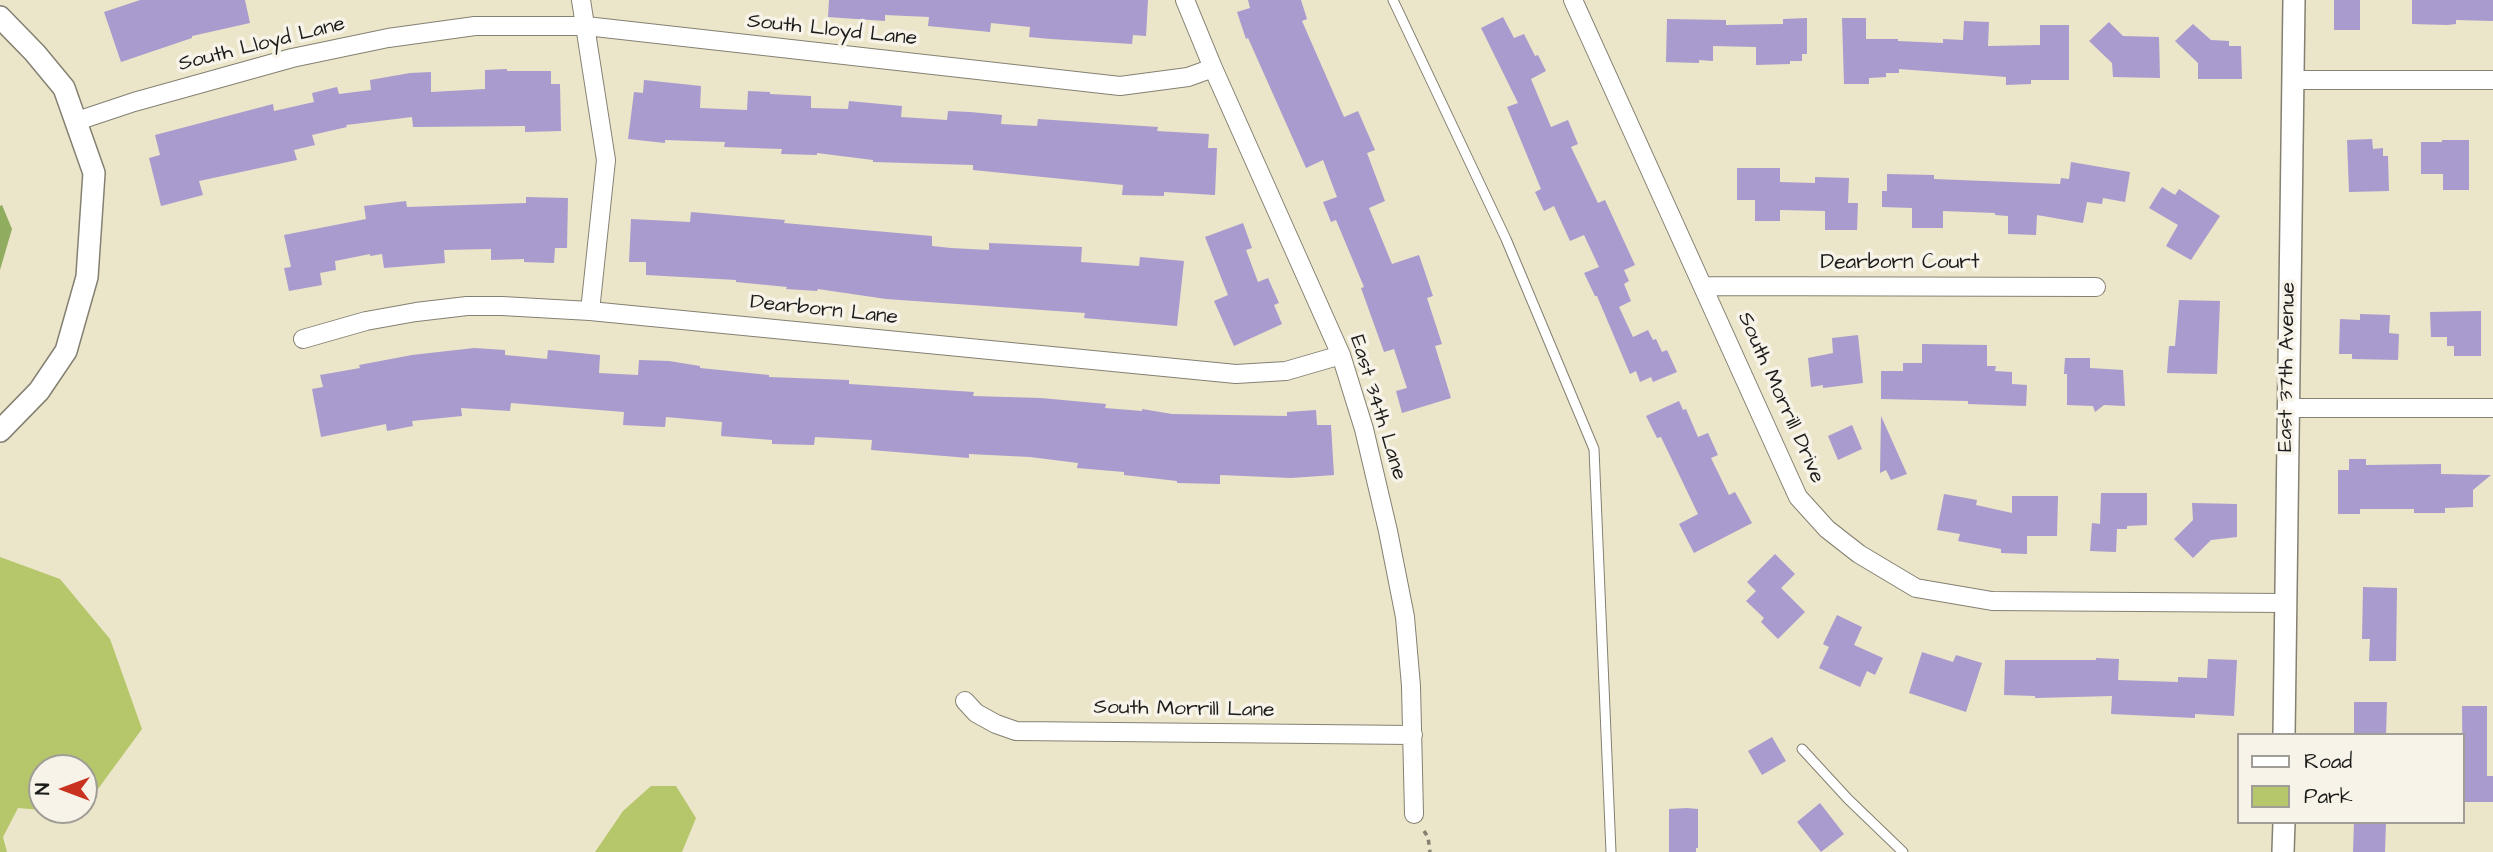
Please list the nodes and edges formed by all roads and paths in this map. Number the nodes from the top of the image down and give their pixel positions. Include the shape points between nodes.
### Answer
1 (582, 0) edge
2 (1185, 0) edge
3 (1393, 0) edge
4 (1573, 0) edge
5 (2294, 0) edge
6 (0, 17) edge
7 (586, 26) junction
8 (1213, 68) junction
9 (2293, 80) junction
10 (2493, 80) edge
11 (77, 121) junction
12 (1704, 286) junction
13 (2096, 288) dead end
14 (590, 311) junction
15 (303, 340) dead end
16 (1341, 355) junction
17 (2287, 408) junction
18 (2493, 408) edge
19 (0, 431) edge
20 (2284, 604) junction
21 (965, 701) dead end
22 (2284, 733) edge
23 (1413, 735) junction
24 (1802, 750) dead end
25 (1414, 814) dead end
26 (2284, 824) edge
27 (1611, 852) edge
28 (1903, 852) edge
29 (2283, 852) edge

1 - 7 street
2 - 8 street, East 34th Lane
3 - 27 lane via 1506,239 1594,449
4 - 12 street, South Morrill Drive
5 - 9 street, East 37th Avenue
6 - 11 street via 64,89
7 - 8 street, South Lloyd Lane via 1121,86 1188,77
7 - 11 street, South Lloyd Lane via 475,26 388,38 292,58
7 - 14 street via 606,160
8 - 16 street, East 34th Lane
9 - 10 street
9 - 17 street, East 37th Avenue
11 - 19 street via 94,173 87,277 66,351 39,391
12 - 13 street, Dearborn Court
12 - 20 street, South Morrill Drive via 1798,497 1827,529 1859,554 1916,588 1992,601
14 - 15 street, Dearborn Lane via 467,306 366,321
14 - 16 street, Dearborn Lane via 1236,374 1286,370
16 - 23 street, East 34th Lane via 1364,429 1395,568 1412,686
17 - 18 street
17 - 20 street, East 37th Avenue
20 - 22 street, East 37th Avenue
21 - 23 street, South Morrill Lane via 976,713 1016,731
23 - 25 street, East 34th Lane
24 - 28 lane
26 - 29 street

